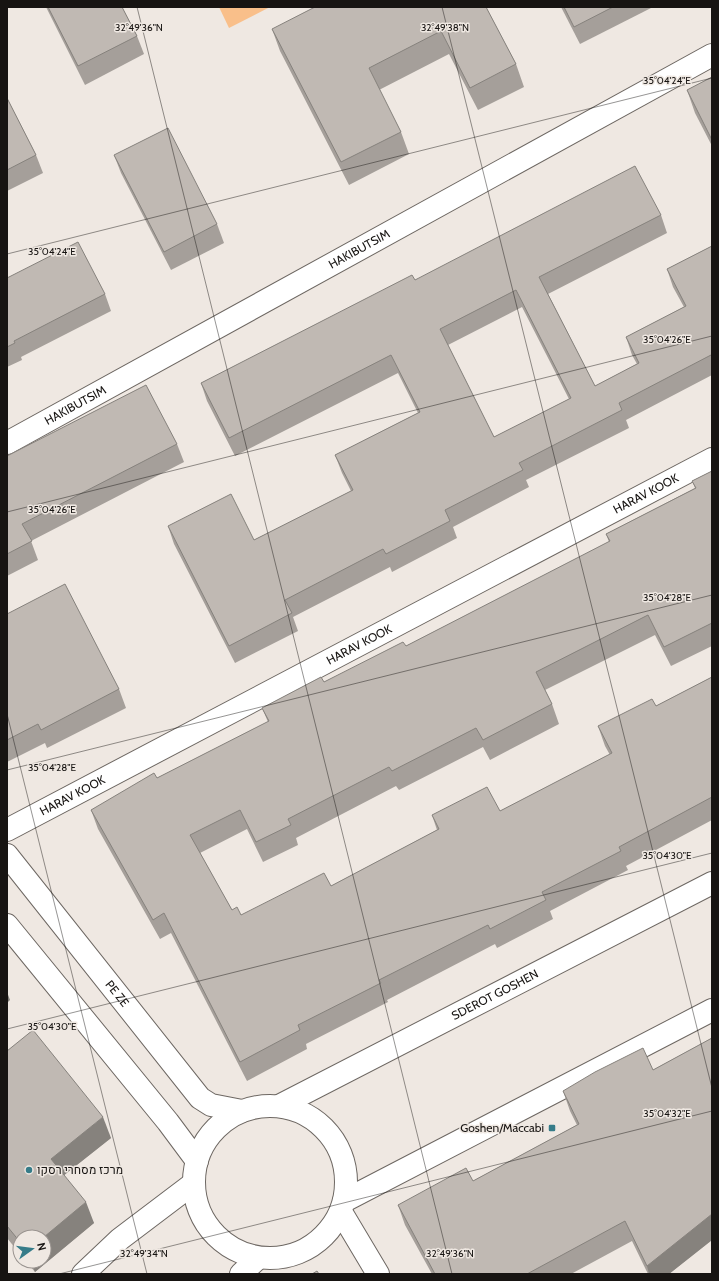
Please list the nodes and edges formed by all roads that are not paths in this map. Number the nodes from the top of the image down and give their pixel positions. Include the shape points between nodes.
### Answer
1 (712, 56) edge
2 (7, 443) edge
3 (712, 459) edge
4 (7, 830) edge
5 (7, 855) edge
6 (712, 883) edge
7 (7, 925) edge
8 (712, 1010) edge
9 (279, 1106) junction
10 (242, 1111) junction
11 (197, 1161) junction
12 (194, 1183) junction
13 (342, 1206) junction
14 (258, 1258) junction
15 (83, 1274) edge
16 (241, 1274) edge
17 (378, 1274) edge

1 - 2 street, HAKIBUTSIM
3 - 4 street, HARAV KOOK
5 - 10 street, PE ZE via 200,1098 211,1105
6 - 9 street, SDEROT GOSHEN
7 - 11 street
8 - 13 street
9 - 10 street
9 - 13 street via 304,1114 324,1129 339,1150 346,1175
10 - 11 street via 226,1120 213,1132
11 - 12 street
12 - 14 street via 197,1204 220,1240 238,1252
12 - 15 street via 120,1239
13 - 14 street via 327,1233 308,1249 284,1258
13 - 17 street
14 - 16 street

